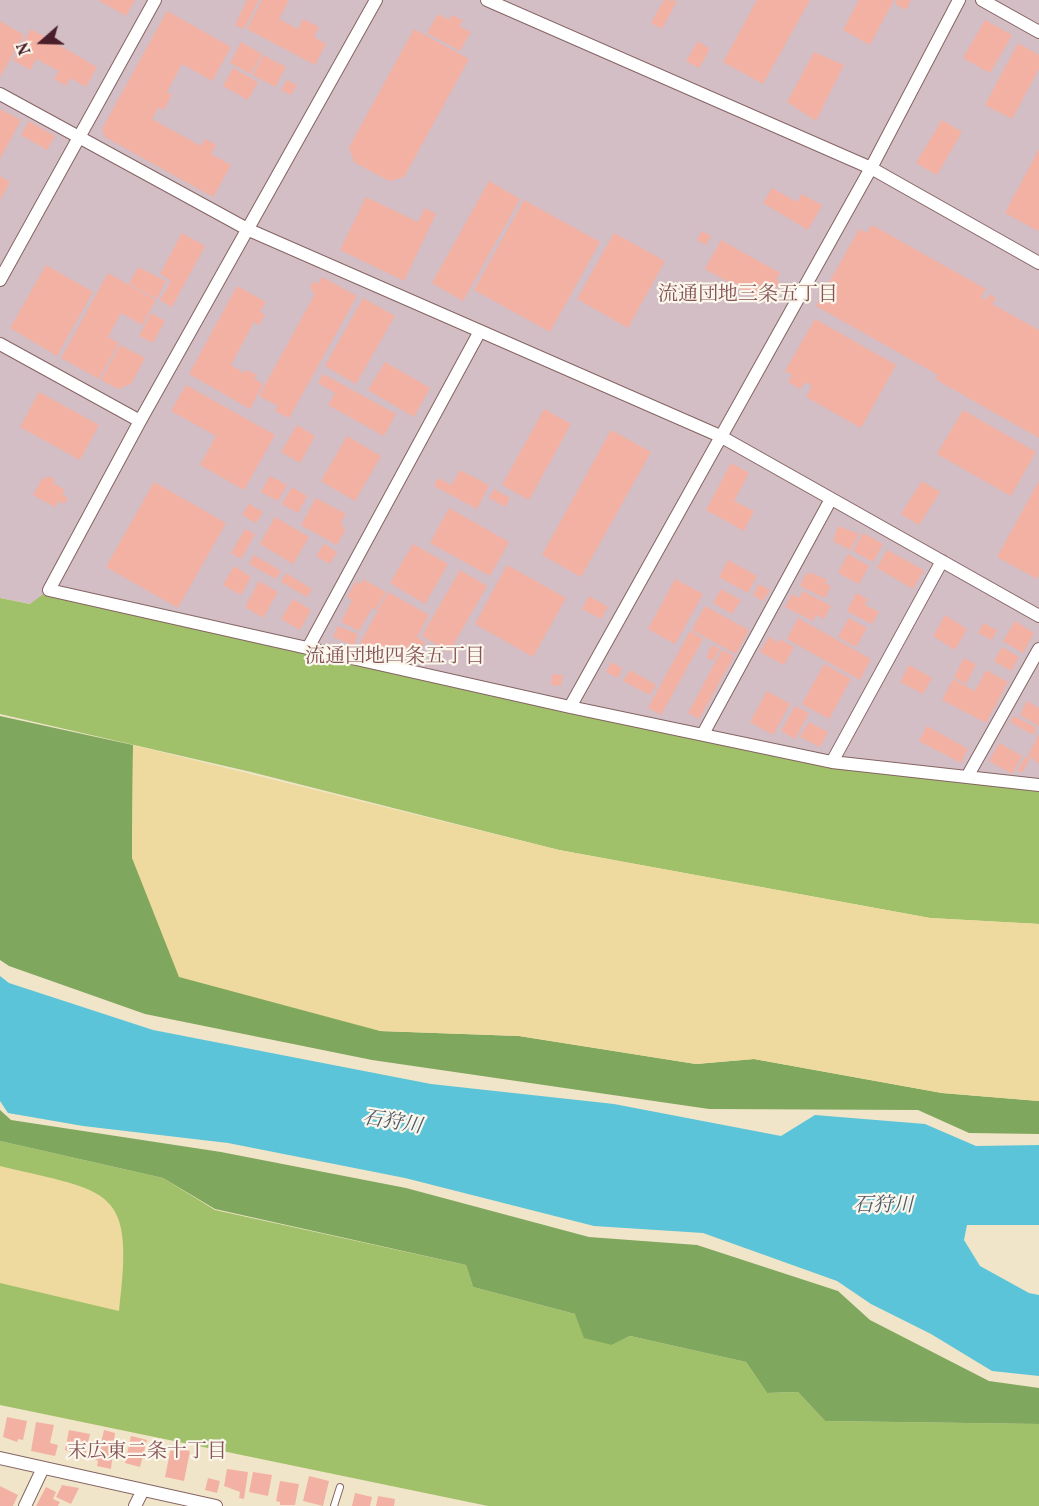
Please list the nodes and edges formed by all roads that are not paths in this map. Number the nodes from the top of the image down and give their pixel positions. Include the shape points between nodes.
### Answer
1 (155, 0) edge
2 (376, 0) edge
3 (487, 0) edge
4 (959, 0) edge
5 (982, 0) edge
6 (1039, 32) edge
7 (0, 93) edge
8 (78, 138) junction
9 (870, 168) junction
10 (249, 230) junction
11 (1039, 263) edge
12 (0, 280) edge
13 (480, 330) junction
14 (0, 344) edge
15 (140, 421) junction
16 (720, 436) junction
17 (831, 499) junction
18 (942, 561) junction
19 (1039, 616) edge
20 (308, 648) junction
21 (1039, 649) edge
22 (570, 707) junction
23 (703, 734) junction
24 (832, 762) junction
25 (968, 777) junction
26 (1039, 785) edge
27 (0, 1458) edge
28 (43, 1468) junction
29 (340, 1487) dead end
30 (143, 1490) junction
31 (25, 1506) edge
32 (135, 1506) edge
33 (216, 1506) edge
34 (334, 1506) edge

1 - 8 street
2 - 10 street
3 - 9 street
4 - 9 street
5 - 6 street
7 - 8 street
8 - 10 street
8 - 12 street
9 - 11 street
9 - 16 street
10 - 13 street
10 - 15 street
13 - 16 street
13 - 20 street
14 - 15 street
15 - 20 street via 49,590
16 - 17 street
16 - 22 street
17 - 18 street
17 - 23 street
18 - 19 street
18 - 24 street
20 - 22 street
21 - 25 street
22 - 23 street
23 - 24 street
24 - 25 street
25 - 26 street
27 - 28 street
28 - 30 street
28 - 31 street
29 - 34 lane
30 - 32 street
30 - 33 street

